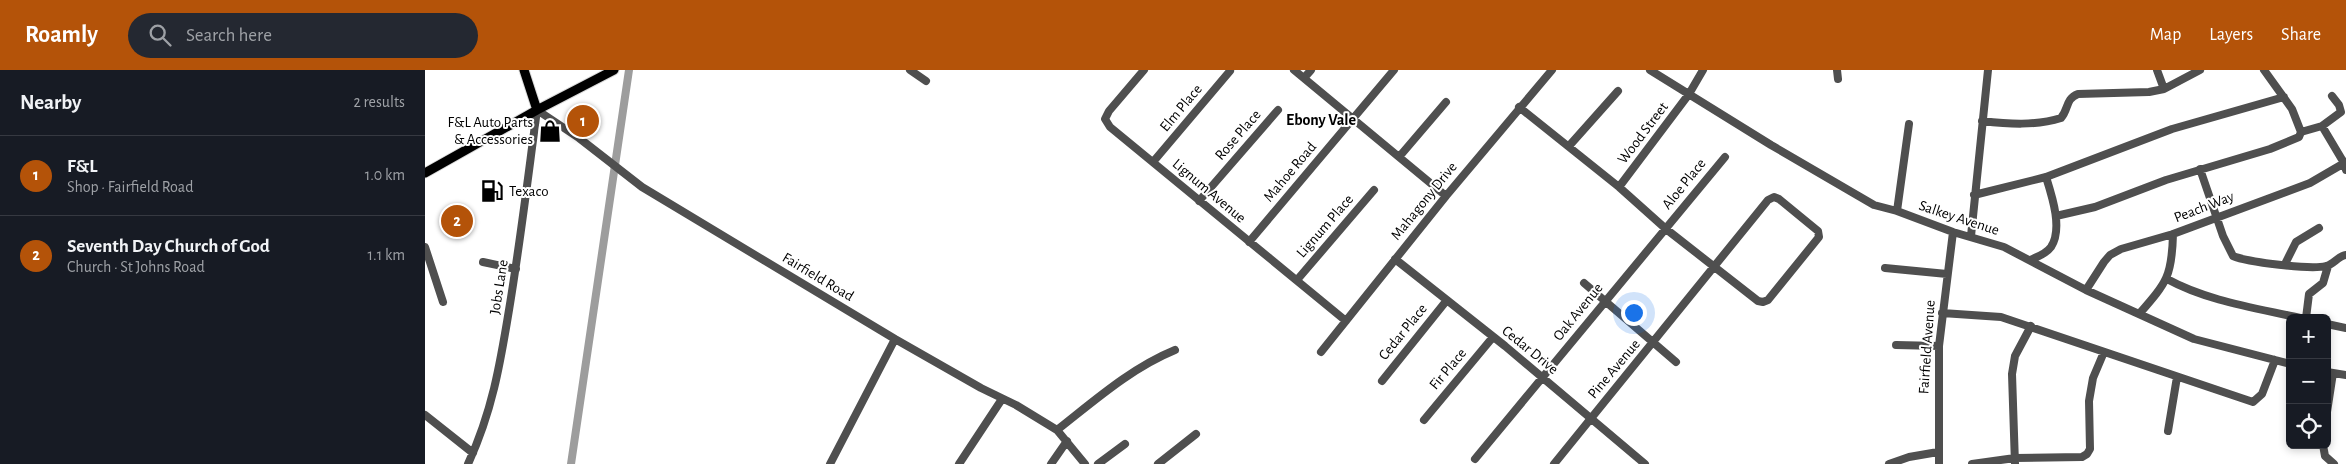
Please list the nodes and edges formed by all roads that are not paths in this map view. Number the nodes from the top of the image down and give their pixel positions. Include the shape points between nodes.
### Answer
1 (524, 70) edge
2 (614, 70) edge
3 (910, 70) edge
4 (1144, 70) edge
5 (1294, 70) edge
6 (1311, 70) edge
7 (1394, 70) edge
8 (1552, 70) edge
9 (1650, 70) edge
10 (1703, 70) edge
11 (1837, 70) edge
12 (1988, 70) edge
13 (2157, 70) edge
14 (2200, 70) edge
15 (2264, 70) edge
16 (1230, 71) edge
17 (1304, 78) junction
18 (1838, 79) dead end
19 (926, 81) dead end
20 (2164, 88) junction
21 (1618, 91) dead end
22 (1689, 94) junction
23 (2332, 96) dead end
24 (2284, 97) junction
25 (1446, 102) dead end
26 (1519, 107) junction
27 (537, 110) junction
28 (1278, 110) dead end
29 (1352, 119) junction
30 (1982, 121) junction
31 (1909, 124) dead end
32 (2322, 126) junction
33 (2301, 132) junction
34 (1569, 146) junction
35 (1399, 157) junction
36 (1725, 157) dead end
37 (1153, 162) junction
38 (2345, 165) edge
39 (2200, 169) junction
40 (425, 173) edge
41 (2046, 177) junction
42 (1619, 187) junction
43 (1374, 190) dead end
44 (1974, 195) junction
45 (1446, 196) junction
46 (1199, 201) junction
47 (1897, 211) junction
48 (2057, 216) junction
49 (2216, 217) junction
50 (2319, 228) dead end
51 (1665, 229) junction
52 (1953, 232) junction
53 (2173, 234) junction
54 (1971, 236) junction
55 (1249, 242) junction
56 (425, 247) edge
57 (2346, 255) edge
58 (1395, 259) junction
59 (2030, 260) junction
60 (483, 262) dead end
61 (2285, 264) junction
62 (1713, 266) junction
63 (2328, 266) junction
64 (1885, 268) dead end
65 (516, 269) junction
66 (1947, 274) junction
67 (2167, 279) junction
68 (1297, 280) junction
69 (1584, 282) dead end
70 (2086, 290) junction
71 (1447, 300) junction
72 (1605, 300) junction
73 (443, 302) dead end
74 (1942, 313) junction
75 (2140, 314) junction
76 (2306, 314) edge
77 (2286, 315) edge
78 (1346, 321) junction
79 (2331, 325) edge
80 (2031, 326) junction
81 (2346, 328) edge
82 (1493, 337) junction
83 (895, 339) junction
84 (1653, 343) junction
85 (1896, 345) dead end
86 (1939, 346) junction
87 (1175, 350) dead end
88 (1321, 352) dead end
89 (2104, 352) junction
90 (2275, 360) junction
91 (1676, 362) dead end
92 (2286, 363) edge
93 (2331, 373) edge
94 (2346, 375) edge
95 (2177, 377) junction
96 (1543, 378) junction
97 (1382, 381) dead end
98 (1002, 399) junction
99 (425, 415) edge
100 (1591, 418) junction
101 (1424, 420) dead end
102 (1057, 430) junction
103 (2168, 431) dead end
104 (1196, 434) dead end
105 (1067, 441) junction
106 (1125, 444) dead end
107 (2324, 449) edge
108 (1938, 452) junction
109 (473, 453) junction
110 (1475, 459) dead end
111 (2015, 461) edge
112 (1640, 462) edge
113 (469, 464) edge
114 (830, 464) edge
115 (959, 464) edge
116 (1051, 464) edge
117 (1085, 464) edge
118 (1098, 464) edge
119 (1158, 464) edge
120 (1554, 464) edge
121 (1889, 464) edge
122 (1939, 464) edge
123 (1971, 464) edge
124 (2334, 464) edge

1 - 27 main road
2 - 27 main road
3 - 19 street
4 - 37 street, Lignum Avenue via 1105,119 1110,127
5 - 17 street
6 - 17 street
7 - 29 street, Mahoe Road
8 - 26 street, Mahagony Drive
9 - 22 street, Salkey Avenue
10 - 22 street, Wood Street
11 - 18 street
12 - 30 street
13 - 20 street
14 - 20 street
15 - 24 street
16 - 37 street, Elm Place
17 - 29 street
20 - 30 street via 2149,92 2078,94 2067,102 2061,118 2054,121 2010,124
21 - 34 street
22 - 42 street, Wood Street
22 - 47 street, Salkey Avenue via 1874,205
23 - 32 street via 2341,112
24 - 33 street
24 - 41 street via 2172,129
25 - 35 street
26 - 34 street
26 - 45 street, Mahagony Drive
27 - 40 main road
27 - 65 street, Jobs Lane
27 - 83 street, Fairfield Road via 579,138 642,188
28 - 46 street, Rose Place
29 - 35 street
29 - 55 street, Mahoe Road
30 - 44 street
31 - 47 street
32 - 33 street
32 - 38 street
33 - 39 street via 2292,141
34 - 42 street
35 - 45 street
36 - 51 street, Aloe Place
37 - 46 street, Lignum Avenue
38 - 49 street, Peach Way via 2310,183
39 - 48 street via 2095,207
39 - 49 street
41 - 44 street
41 - 48 street
42 - 51 street
43 - 68 street, Lignum Place
44 - 54 street
45 - 58 street, Mahagony Drive
46 - 55 street, Lignum Avenue
47 - 52 street, Salkey Avenue
48 - 59 street via 2051,248
49 - 53 street, Peach Way
49 - 61 street via 2233,256
50 - 61 street via 2296,242
51 - 62 street
51 - 72 street, Oak Avenue
52 - 54 street, Salkey Avenue
52 - 66 street, Fairfield Avenue
53 - 67 street
53 - 70 street, Peach Way via 2110,255
54 - 59 street, Salkey Avenue
55 - 68 street, Lignum Avenue
56 - 73 street
57 - 63 street
58 - 71 street, Cedar Drive
58 - 78 street, Mahagony Drive
59 - 70 street, Salkey Avenue
60 - 65 street
61 - 63 street via 2304,268
62 - 62 street, Pine Avenue via 1773,197 1818,231 1819,237 1763,302
62 - 84 street, Pine Avenue
63 - 76 street via 2323,283 2309,294
64 - 66 street
65 - 109 street, Jobs Lane via 488,416
66 - 74 street, Fairfield Avenue
67 - 75 street
67 - 77 street via 2223,300
68 - 78 street, Lignum Avenue
69 - 72 street
70 - 75 street, Salkey Avenue
71 - 82 street, Cedar Drive
71 - 97 street, Cedar Place
72 - 84 street
72 - 96 street, Oak Avenue
74 - 80 street via 2001,317
74 - 86 street, Fairfield Avenue
75 - 90 street, Salkey Avenue via 2194,339
78 - 88 street, Mahagony Drive
79 - 81 street
80 - 89 street
80 - 111 street via 2015,356 2012,374
82 - 96 street, Cedar Drive
82 - 101 street, Fir Place
83 - 98 street, Fairfield Road
83 - 114 street
84 - 91 street
84 - 100 street, Pine Avenue
85 - 86 street
86 - 108 street, Fairfield Avenue
87 - 102 street via 1155,358
89 - 95 street
89 - 111 street via 2093,378 2089,401 2090,449 2087,454 2082,457
90 - 92 street, Salkey Avenue
90 - 95 street via 2261,394 2253,402
93 - 94 street
95 - 103 street
96 - 100 street, Cedar Drive
96 - 110 street, Oak Avenue
98 - 102 street, Fairfield Road
98 - 115 street
99 - 109 street
100 - 112 street, Cedar Drive
100 - 120 street, Pine Avenue
102 - 105 street, Fairfield Road
104 - 119 street
105 - 116 street
105 - 117 street, Fairfield Road
106 - 118 street
107 - 124 street via 2325,456
108 - 121 street
108 - 122 street, Fairfield Avenue
109 - 113 street, Jobs Lane
111 - 123 street

